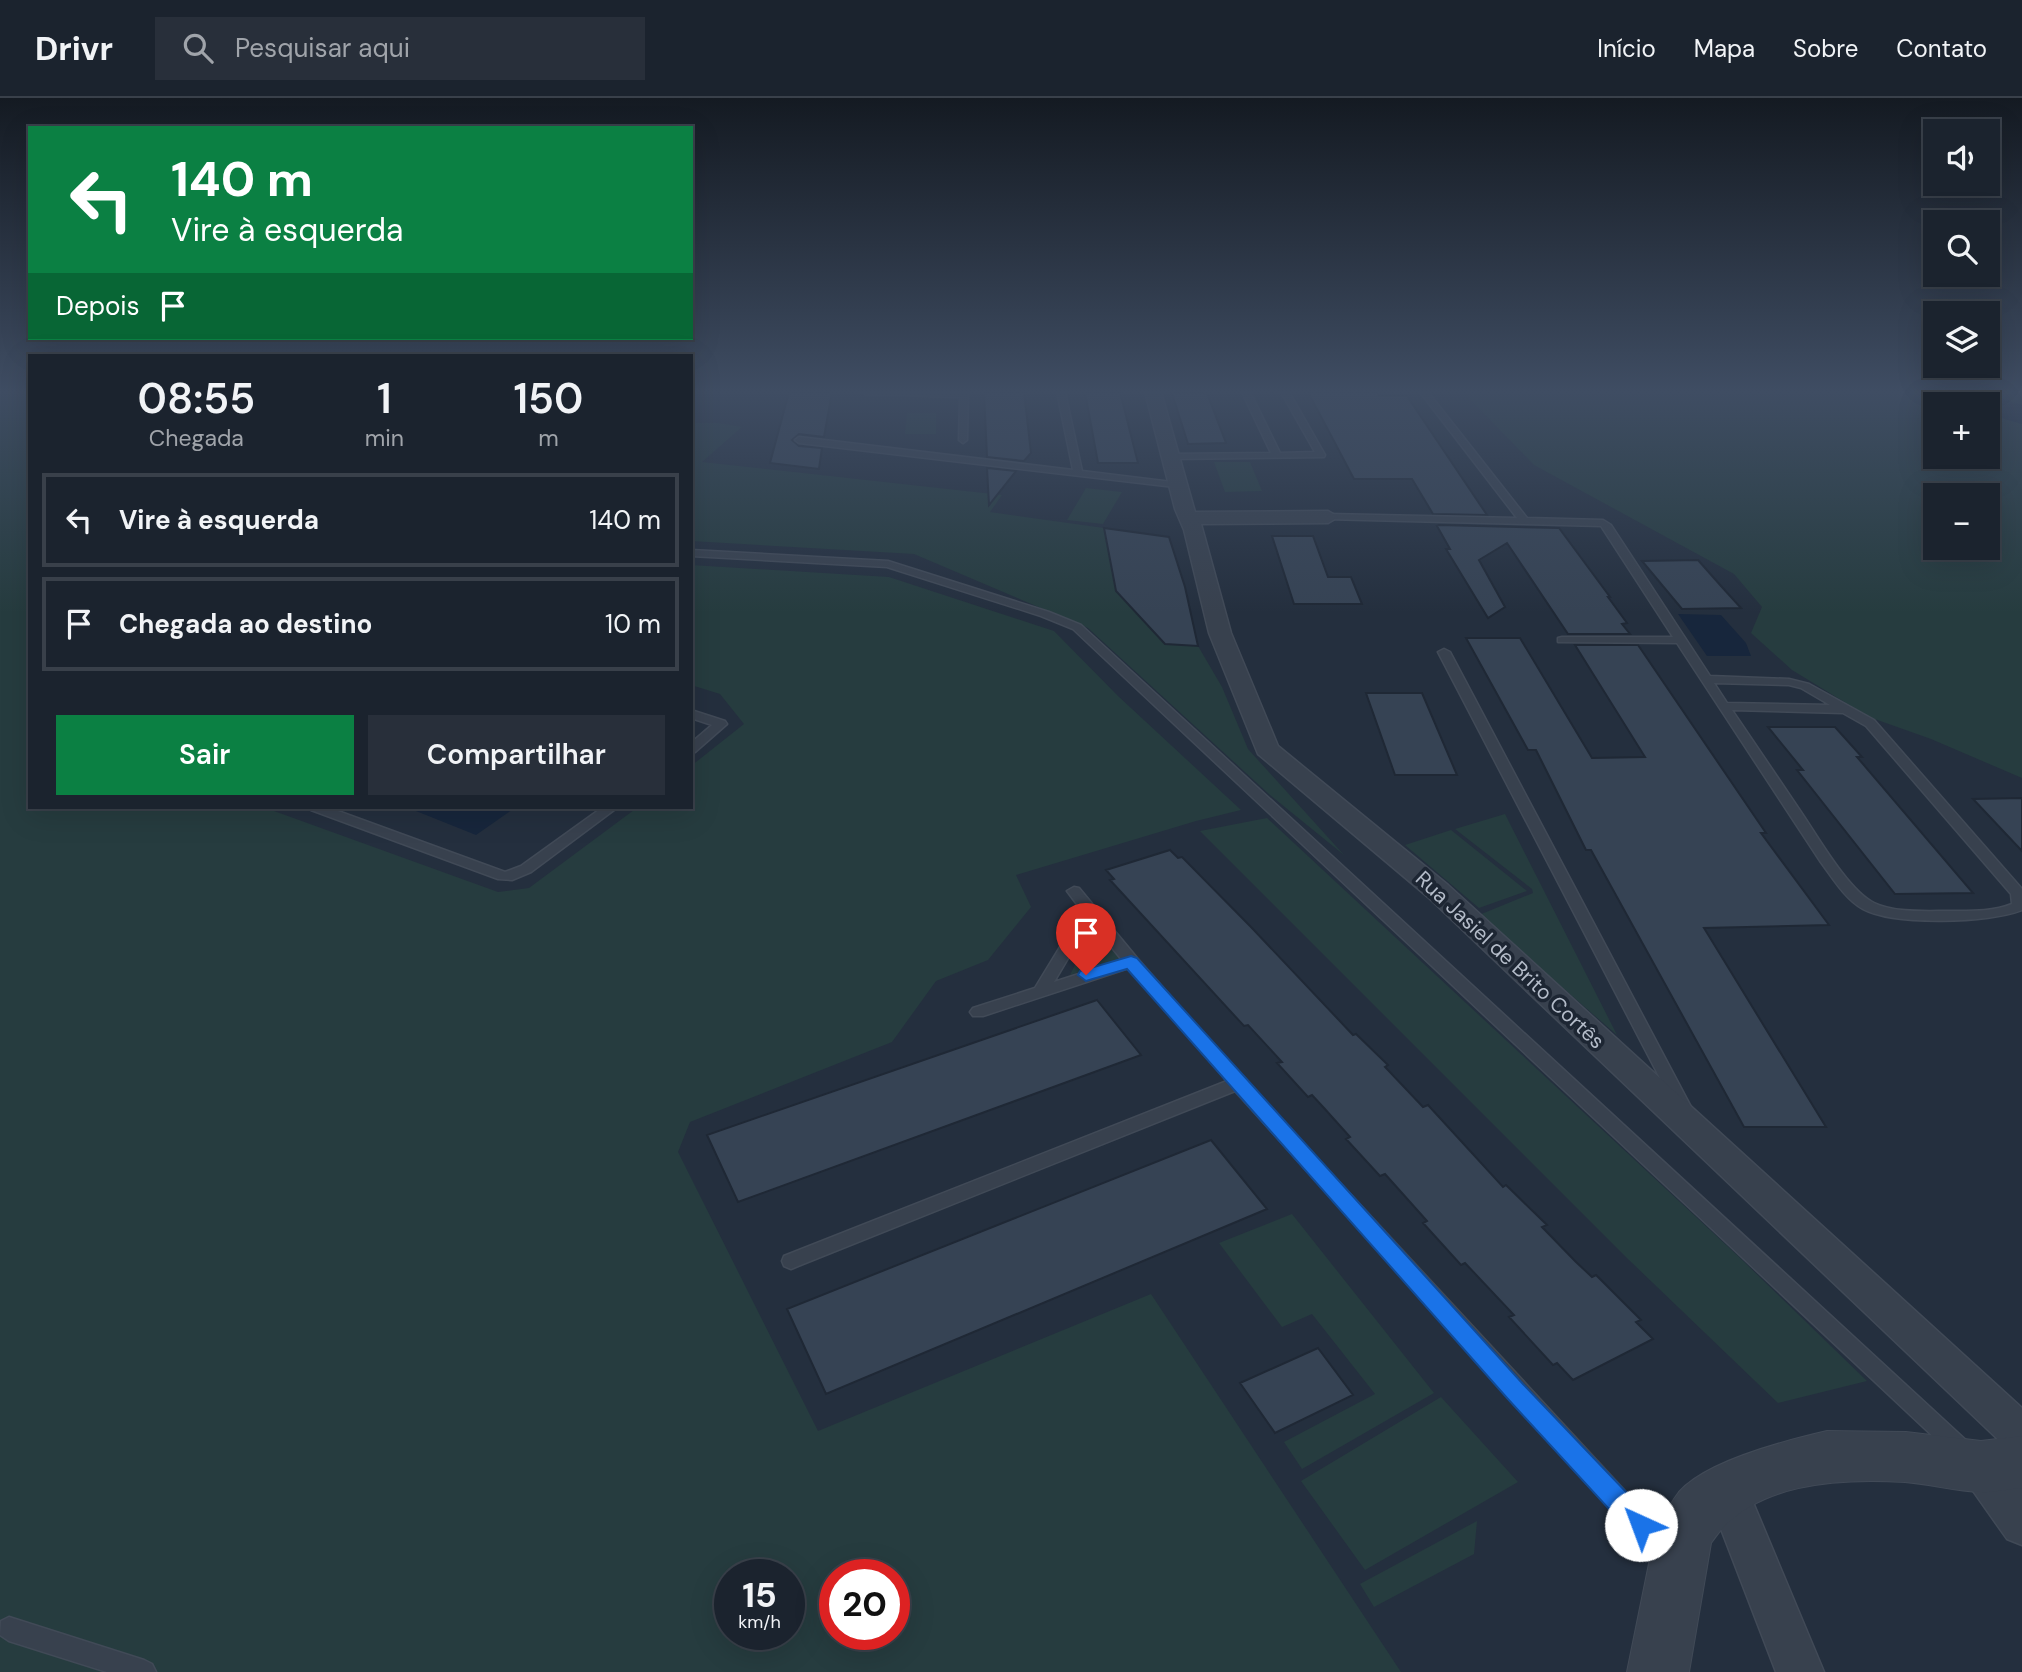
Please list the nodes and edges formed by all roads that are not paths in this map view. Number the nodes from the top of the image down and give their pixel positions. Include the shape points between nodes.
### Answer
1 (1008, 465) edge
2 (1076, 465) edge
3 (1174, 465) edge
4 (1480, 465) edge
5 (1078, 474) junction
6 (1180, 486) junction
7 (1328, 517) joint
8 (1189, 518) junction
9 (1522, 520) junction
10 (693, 553) edge
11 (1562, 640) dead end
12 (1680, 640) junction
13 (1444, 652) dead end
14 (1705, 679) junction
15 (1723, 706) junction
16 (1846, 709) junction
17 (693, 715) edge
18 (693, 747) edge
19 (321, 809) edge
20 (348, 809) edge
21 (608, 809) edge
22 (337, 815) junction
23 (1074, 891) dead end
24 (1089, 911) junction
25 (1131, 962) junction
26 (1042, 989) junction
27 (978, 1012) dead end
28 (1238, 1083) junction
29 (1696, 1133) junction
30 (791, 1261) dead end
31 (2008, 1455) edge
32 (1727, 1490) junction
33 (2022, 1524) edge
34 (1677, 1564) junction
35 (9, 1629) dead end
36 (144, 1672) edge
37 (1658, 1672) edge
38 (1800, 1672) edge

1 - 5 lane
2 - 5 lane
3 - 6 street, Rua Jasiel de Brito Cortês
4 - 9 lane
5 - 6 lane
6 - 8 street, Rua Jasiel de Brito Cortês
7 - 8 street
7 - 9 lane
8 - 29 street, Rua Jasiel de Brito Cortês via 1220,633 1267,749 1438,891
9 - 12 lane via 1605,524
10 - 31 lane via 888,564 1077,627
11 - 12 lane
12 - 14 lane
13 - 29 lane
14 - 15 lane
14 - 16 lane via 1789,682
15 - 16 lane
15 - 16 lane via 1817,845 1869,906 1896,914 2002,913 2019,906 2018,893 1882,735
17 - 18 lane via 721,724
19 - 22 lane
20 - 22 lane
21 - 22 lane via 512,876
23 - 24 lane
24 - 25 lane
24 - 26 lane
25 - 26 lane
25 - 28 lane
26 - 27 lane
28 - 30 lane
28 - 34 lane
29 - 31 street, Rua Jasiel de Brito Cortês
31 - 32 street via 1826,1456 1782,1467
31 - 33 street, Rua Jasiel de Brito Cortês
32 - 34 street via 1701,1509 1684,1534
32 - 38 street
34 - 37 street
35 - 36 lane

